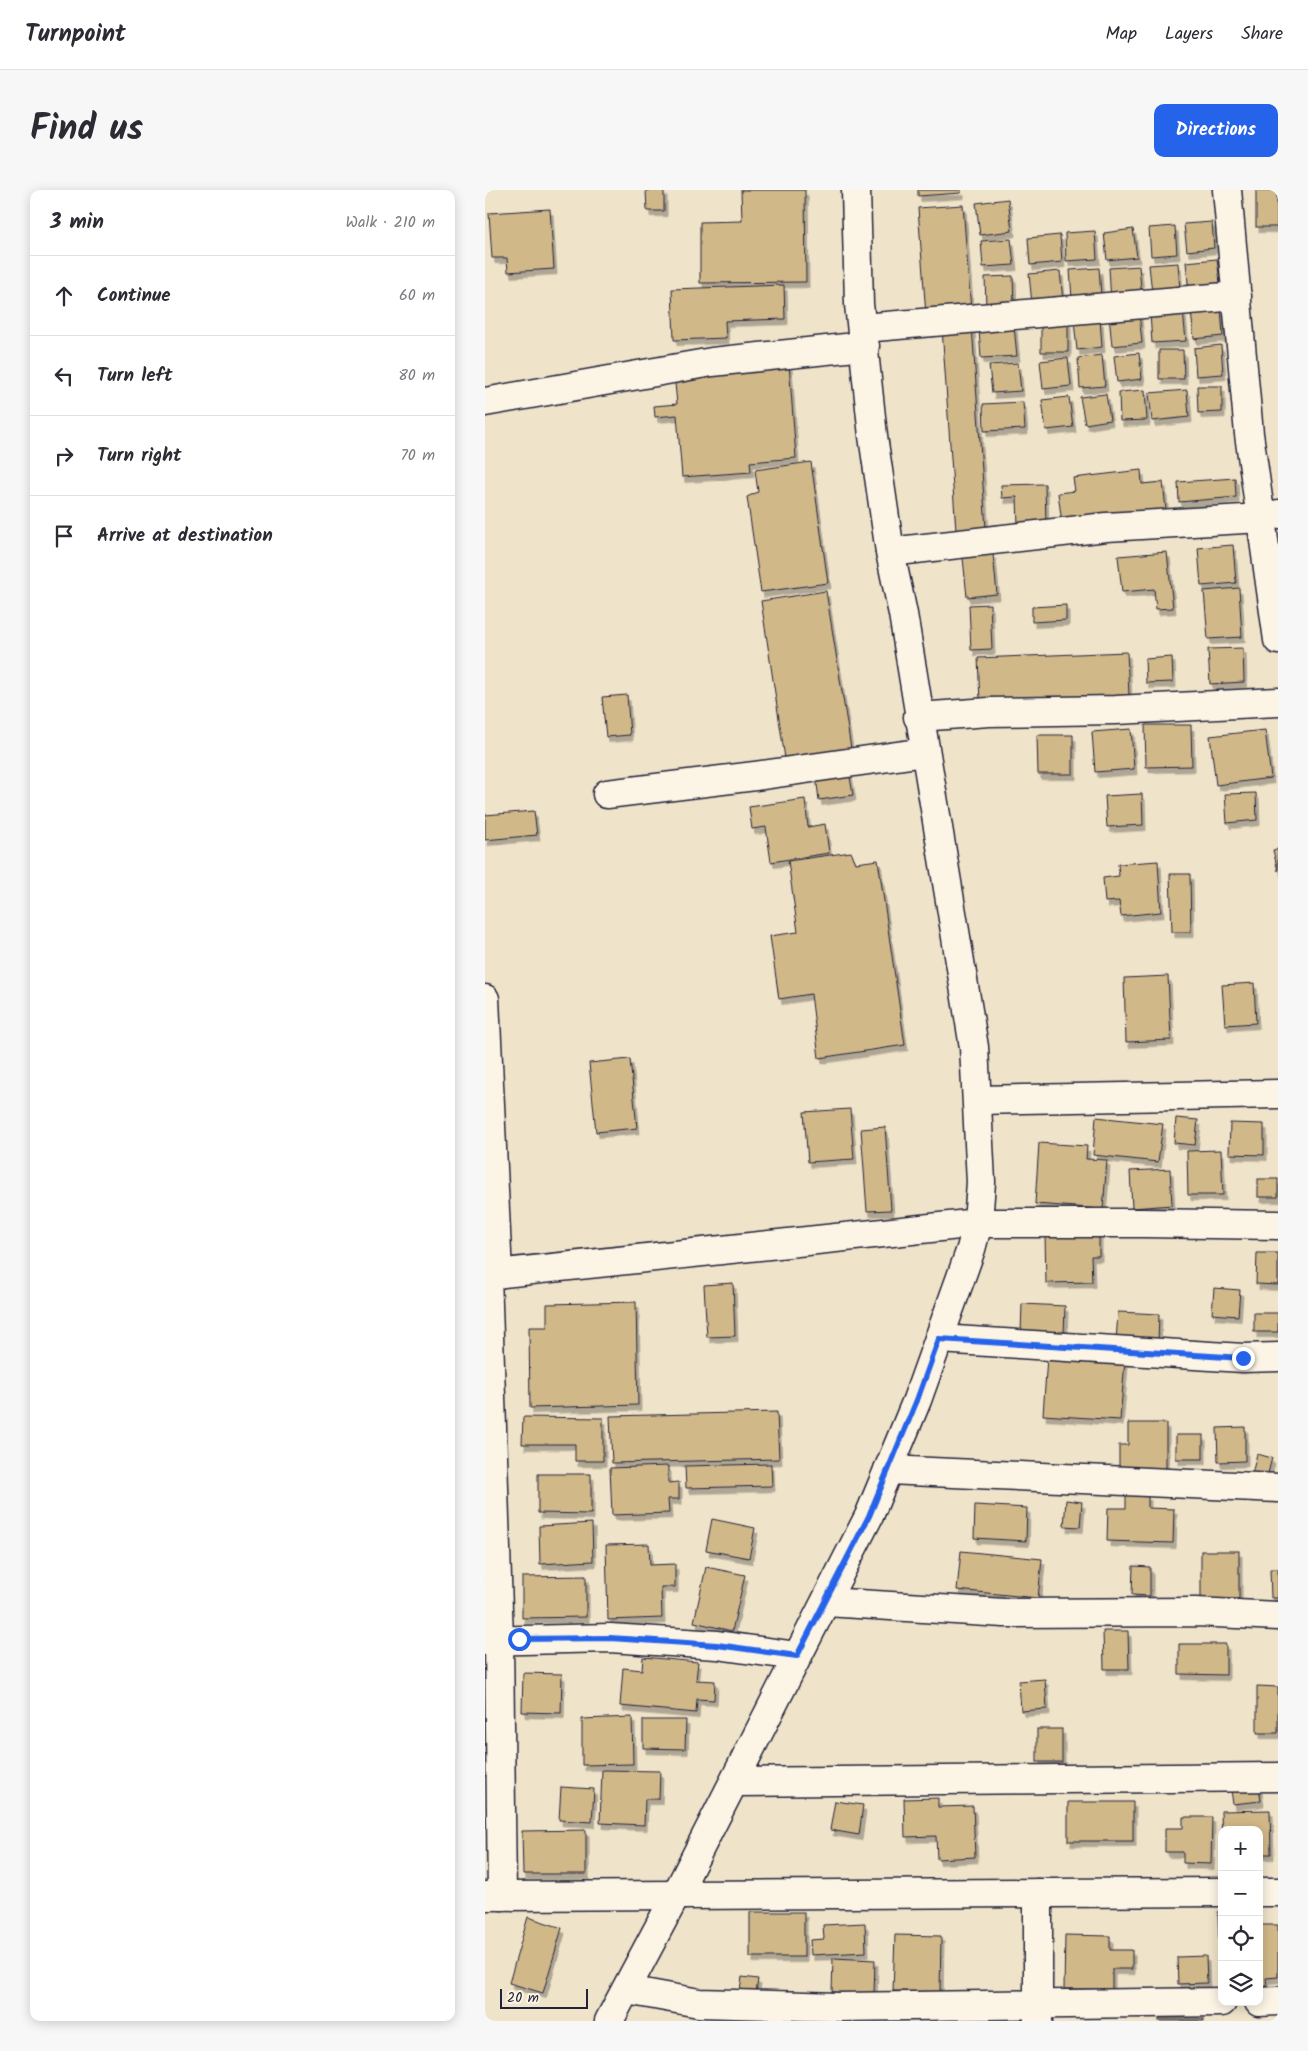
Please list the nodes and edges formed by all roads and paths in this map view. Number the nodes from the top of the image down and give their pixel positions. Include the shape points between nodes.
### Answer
1 (856, 190) edge
2 (1227, 190) edge
3 (1237, 296) junction
4 (864, 337) junction
5 (485, 402) edge
6 (1270, 516) edge
7 (890, 552) junction
8 (1278, 640) edge
9 (1278, 702) edge
10 (918, 716) junction
11 (925, 752) junction
12 (607, 794) dead end
13 (485, 999) edge
14 (1278, 1094) edge
15 (978, 1100) junction
16 (978, 1223) junction
17 (1278, 1225) edge
18 (490, 1274) edge
19 (939, 1339) junction
20 (1278, 1357) edge
21 (888, 1470) junction
22 (1278, 1488) edge
23 (825, 1602) junction
24 (1278, 1616) edge
25 (492, 1641) edge
26 (797, 1656) junction
27 (1278, 1777) edge
28 (735, 1782) junction
29 (1218, 1892) edge
30 (1263, 1892) edge
31 (1278, 1892) edge
32 (1038, 1893) junction
33 (677, 1895) junction
34 (493, 1896) edge
35 (627, 1990) junction
36 (1278, 2001) edge
37 (1218, 2002) edge
38 (1263, 2002) edge
39 (1038, 2012) edge
40 (609, 2021) edge

1 - 4 street via 859,304
2 - 3 street
3 - 4 street
3 - 6 street via 1249,434
4 - 5 street
4 - 7 street via 873,436
6 - 7 street via 1106,527
6 - 8 street
7 - 10 street
9 - 10 street
10 - 11 street
11 - 12 street
11 - 15 street via 974,1047
13 - 18 street
14 - 15 street
15 - 16 street via 981,1182
16 - 17 street
16 - 18 street
16 - 19 street
18 - 25 street
19 - 20 street via 1243,1358
19 - 21 street
21 - 22 street
21 - 23 street via 869,1516
23 - 24 street via 1004,1614 1196,1612
23 - 26 street
25 - 26 street via 610,1638 717,1645
25 - 34 street
26 - 28 street
27 - 28 street
28 - 33 street
29 - 32 street
30 - 31 street
32 - 33 street
32 - 39 street
33 - 34 street
33 - 35 street
35 - 39 street via 699,2003
35 - 40 street
36 - 38 street
37 - 39 street

